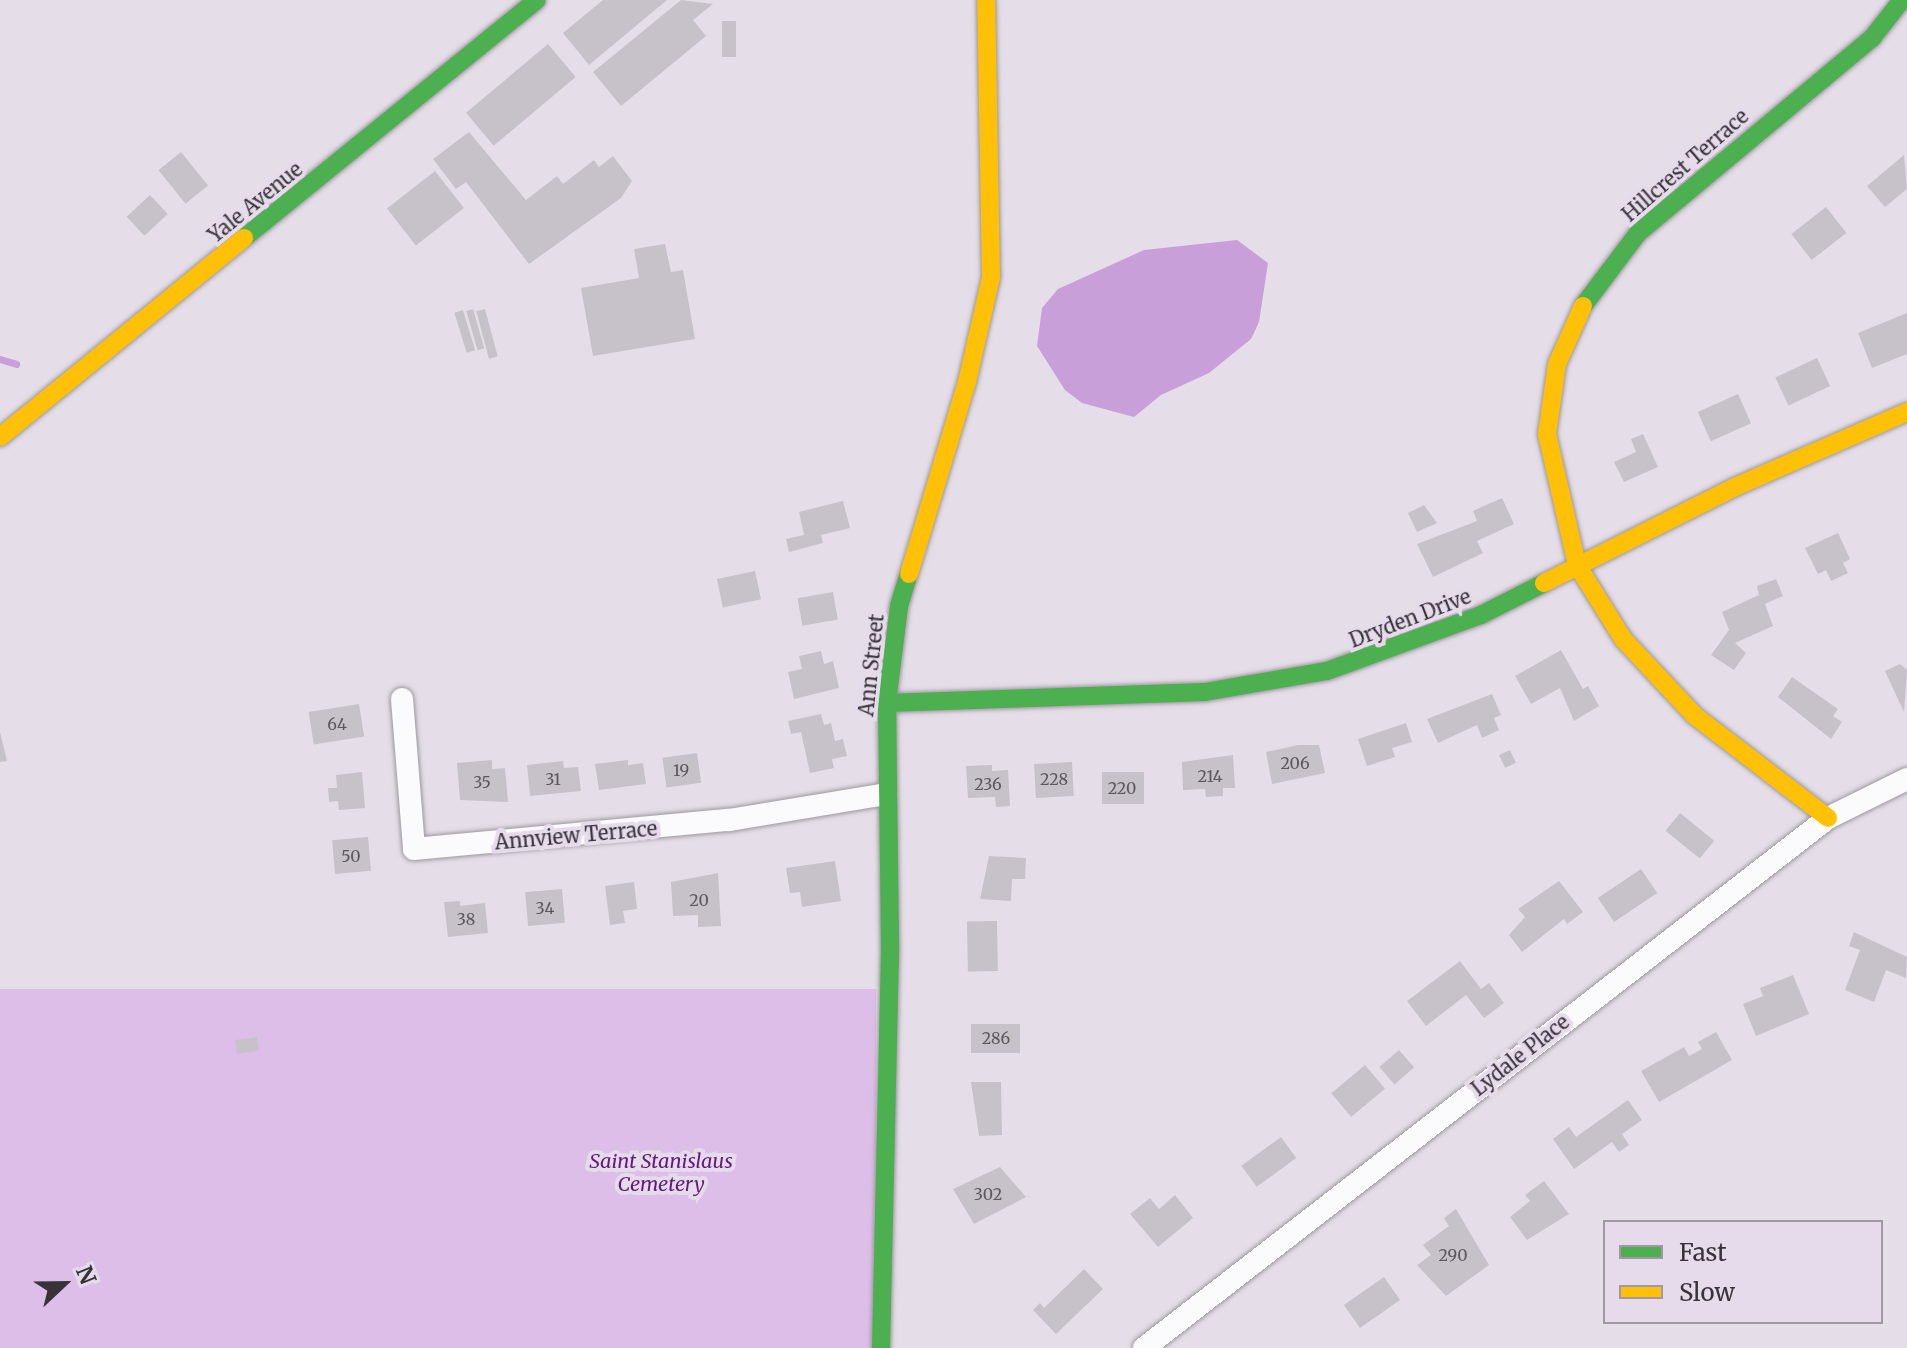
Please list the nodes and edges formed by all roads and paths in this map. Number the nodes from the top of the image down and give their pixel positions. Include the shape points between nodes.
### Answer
1 (537, 0) edge
2 (986, 0) edge
3 (1902, 0) edge
4 (1907, 412) edge
5 (0, 437) edge
6 (1577, 565) junction
7 (402, 699) dead end
8 (887, 703) junction
9 (1907, 779) edge
10 (886, 794) junction
11 (1828, 818) junction
12 (881, 1348) edge
13 (1144, 1348) edge

1 - 5 street, Yale Avenue
2 - 8 street, Ann Street via 991,277 967,382 899,606
3 - 6 street, Hillcrest Terrace via 1872,38 1638,233 1588,295 1557,364 1547,434
4 - 6 street, Dryden Drive via 1735,487
6 - 8 street, Dryden Drive via 1429,637 1327,671 1267,684 1115,697
6 - 11 street, Hillcrest Terrace via 1623,639 1694,715
7 - 10 street, Annview Terrace via 414,849 729,820
8 - 10 street, Ann Street
9 - 11 street, Lydale Place
10 - 12 street, Ann Street via 890,946
11 - 13 street, Lydale Place

